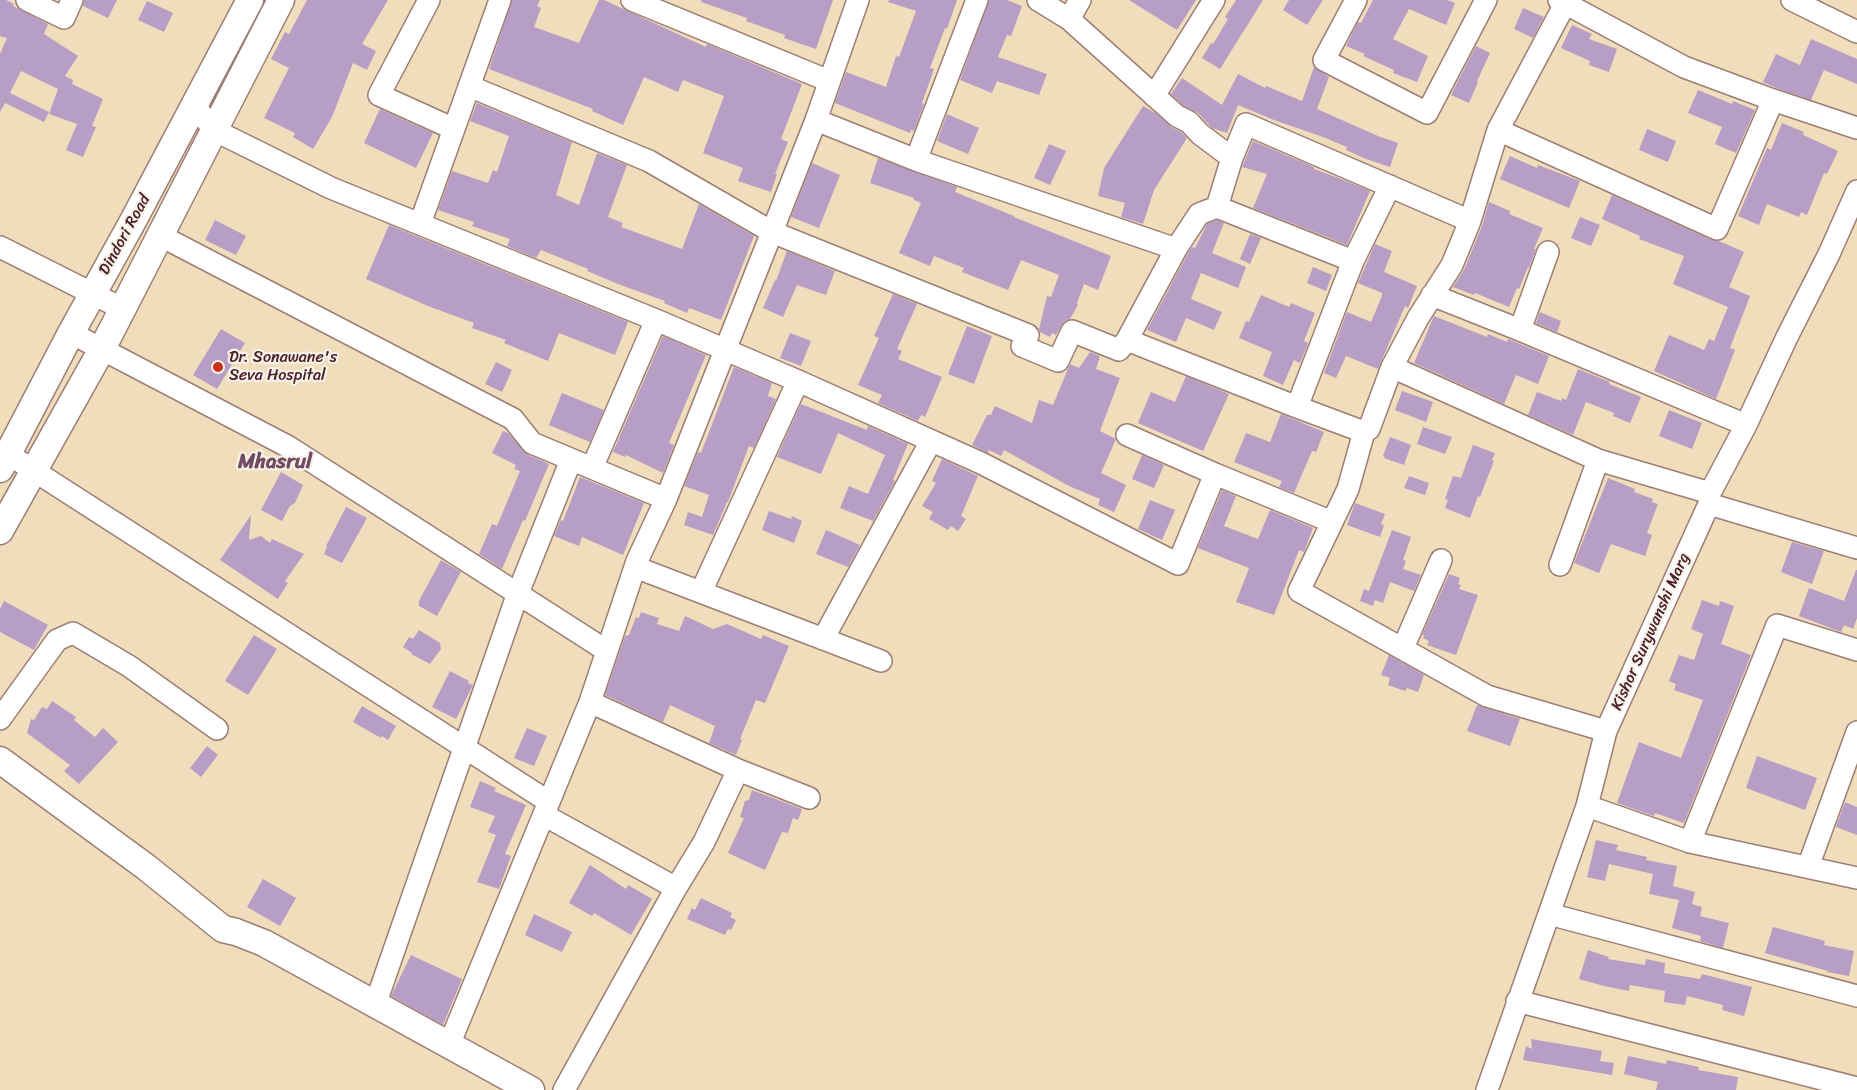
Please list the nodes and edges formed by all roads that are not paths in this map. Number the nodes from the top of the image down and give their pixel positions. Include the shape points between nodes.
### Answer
1 (27, 0) edge
2 (72, 0) edge
3 (250, 0) edge
4 (281, 0) edge
5 (428, 0) edge
6 (500, 0) edge
7 (632, 0) edge
8 (858, 0) edge
9 (977, 0) edge
10 (1038, 0) edge
11 (1080, 0) edge
12 (1214, 0) edge
13 (1356, 0) edge
14 (1486, 0) edge
15 (1792, 0) edge
16 (1562, 1) edge
17 (1069, 19) junction
18 (1857, 32) edge
19 (829, 81) junction
20 (470, 86) junction
21 (1154, 96) junction
22 (1774, 100) junction
23 (194, 105) junction
24 (816, 120) junction
25 (1857, 128) edge
26 (454, 129) junction
27 (214, 130) junction
28 (1498, 130) junction
29 (1232, 158) junction
30 (916, 160) junction
31 (1390, 186) junction
32 (1857, 191) edge
33 (1217, 207) junction
34 (1470, 221) junction
35 (420, 224) junction
36 (772, 232) junction
37 (161, 236) junction
38 (0, 247) edge
39 (1176, 249) junction
40 (1548, 252) dead end
41 (1353, 261) junction
42 (92, 294) junction
43 (1432, 295) junction
44 (123, 309) junction
45 (656, 320) junction
46 (1520, 330) junction
47 (71, 333) junction
48 (1127, 340) junction
49 (102, 349) junction
50 (725, 350) junction
51 (1392, 367) junction
52 (798, 381) junction
53 (1296, 407) junction
54 (1746, 424) junction
55 (1364, 432) junction
56 (1127, 435) dead end
57 (930, 441) junction
58 (572, 460) junction
59 (1598, 460) junction
60 (4, 462) edge
61 (592, 468) junction
62 (34, 471) junction
63 (1215, 474) junction
64 (1709, 498) junction
65 (666, 499) junction
66 (1332, 522) junction
67 (0, 531) edge
68 (1857, 548) edge
69 (1441, 560) dead end
70 (1560, 565) dead end
71 (634, 567) junction
72 (701, 592) junction
73 (518, 593) junction
74 (824, 639) junction
75 (1403, 648) junction
76 (1857, 650) edge
77 (607, 651) junction
78 (881, 661) dead end
79 (590, 702) junction
80 (0, 719) edge
81 (217, 729) dead end
82 (1606, 731) junction
83 (1857, 732) edge
84 (465, 748) junction
85 (0, 760) edge
86 (738, 770) junction
87 (809, 798) dead end
88 (1587, 806) junction
89 (546, 808) junction
90 (1690, 842) junction
91 (1808, 867) junction
92 (1857, 878) edge
93 (676, 888) junction
94 (1549, 914) junction
95 (1857, 996) edge
96 (1518, 1000) junction
97 (375, 1004) junction
98 (449, 1045) junction
99 (1857, 1088) edge
100 (530, 1090) edge
101 (564, 1090) edge
102 (1487, 1090) edge

1 - 2 street via 64,18
3 - 23 main road, Dindori Road
4 - 27 main road
5 - 26 street via 379,95
6 - 20 street
7 - 19 street
8 - 19 street
9 - 30 street
10 - 17 street
11 - 17 street
12 - 21 street
13 - 14 street via 1324,60 1427,113
15 - 18 street
16 - 22 street via 1684,67
16 - 28 street
17 - 21 street
19 - 24 street
20 - 26 street
20 - 36 street via 649,161
21 - 29 street
22 - 25 street
22 - 28 street via 1716,229
23 - 27 street
23 - 42 main road, Dindori Road
24 - 30 street
24 - 36 street
26 - 35 street
27 - 35 street via 331,188
27 - 37 main road
28 - 34 street
29 - 31 street via 1246,124
29 - 33 street
30 - 39 street
31 - 34 street
31 - 41 street
32 - 54 street, Kishor Surywanshi Marg
33 - 39 street via 1198,214
33 - 41 street
34 - 43 street via 1452,265
35 - 45 street
36 - 48 street via 1028,335 1022,346 1058,361 1072,331 1120,350
36 - 50 street
37 - 44 main road
37 - 58 street via 513,419 532,443
38 - 42 street
39 - 48 street
40 - 46 street
41 - 53 street
42 - 44 street
42 - 47 main road, Dindori Road
43 - 46 street
43 - 51 street
44 - 49 main road
45 - 50 street
45 - 61 street
46 - 54 street
47 - 49 street
47 - 60 main road, Dindori Road
48 - 53 street
49 - 62 main road
49 - 73 street via 289,447
50 - 52 street
50 - 65 street
51 - 55 street via 1369,429
51 - 59 street
52 - 57 street
52 - 72 street
53 - 55 street
54 - 64 street, Kishor Surywanshi Marg
55 - 66 street via 1348,489
56 - 63 street
57 - 63 street via 981,463 1178,564
57 - 74 street
58 - 61 street
58 - 73 street
59 - 64 street
59 - 70 street
60 - 62 street
61 - 65 street
62 - 67 main road
62 - 84 street
63 - 66 street
64 - 68 street
64 - 82 street, Kishor Surywanshi Marg
65 - 71 street
66 - 75 street via 1299,591
69 - 75 street
71 - 72 street
71 - 77 street
72 - 74 street
73 - 77 street
73 - 84 street
74 - 78 street
75 - 82 street via 1487,696
76 - 90 street via 1778,625
77 - 79 street
79 - 86 street
79 - 89 street
80 - 81 street via 57,640 73,632 129,666
82 - 88 street, Kishor Surywanshi Marg
83 - 91 street
84 - 89 street
84 - 97 street
85 - 97 main road via 146,867 223,929 264,943
86 - 87 street
86 - 93 street via 704,842
88 - 90 street
88 - 94 street, Kishor Surywanshi Marg
89 - 93 street
89 - 98 street
90 - 91 street
91 - 92 street
93 - 101 street
94 - 95 street
94 - 96 street, Kishor Surywanshi Marg
96 - 99 street
96 - 102 street, Kishor Surywanshi Marg
97 - 98 main road
98 - 100 main road

